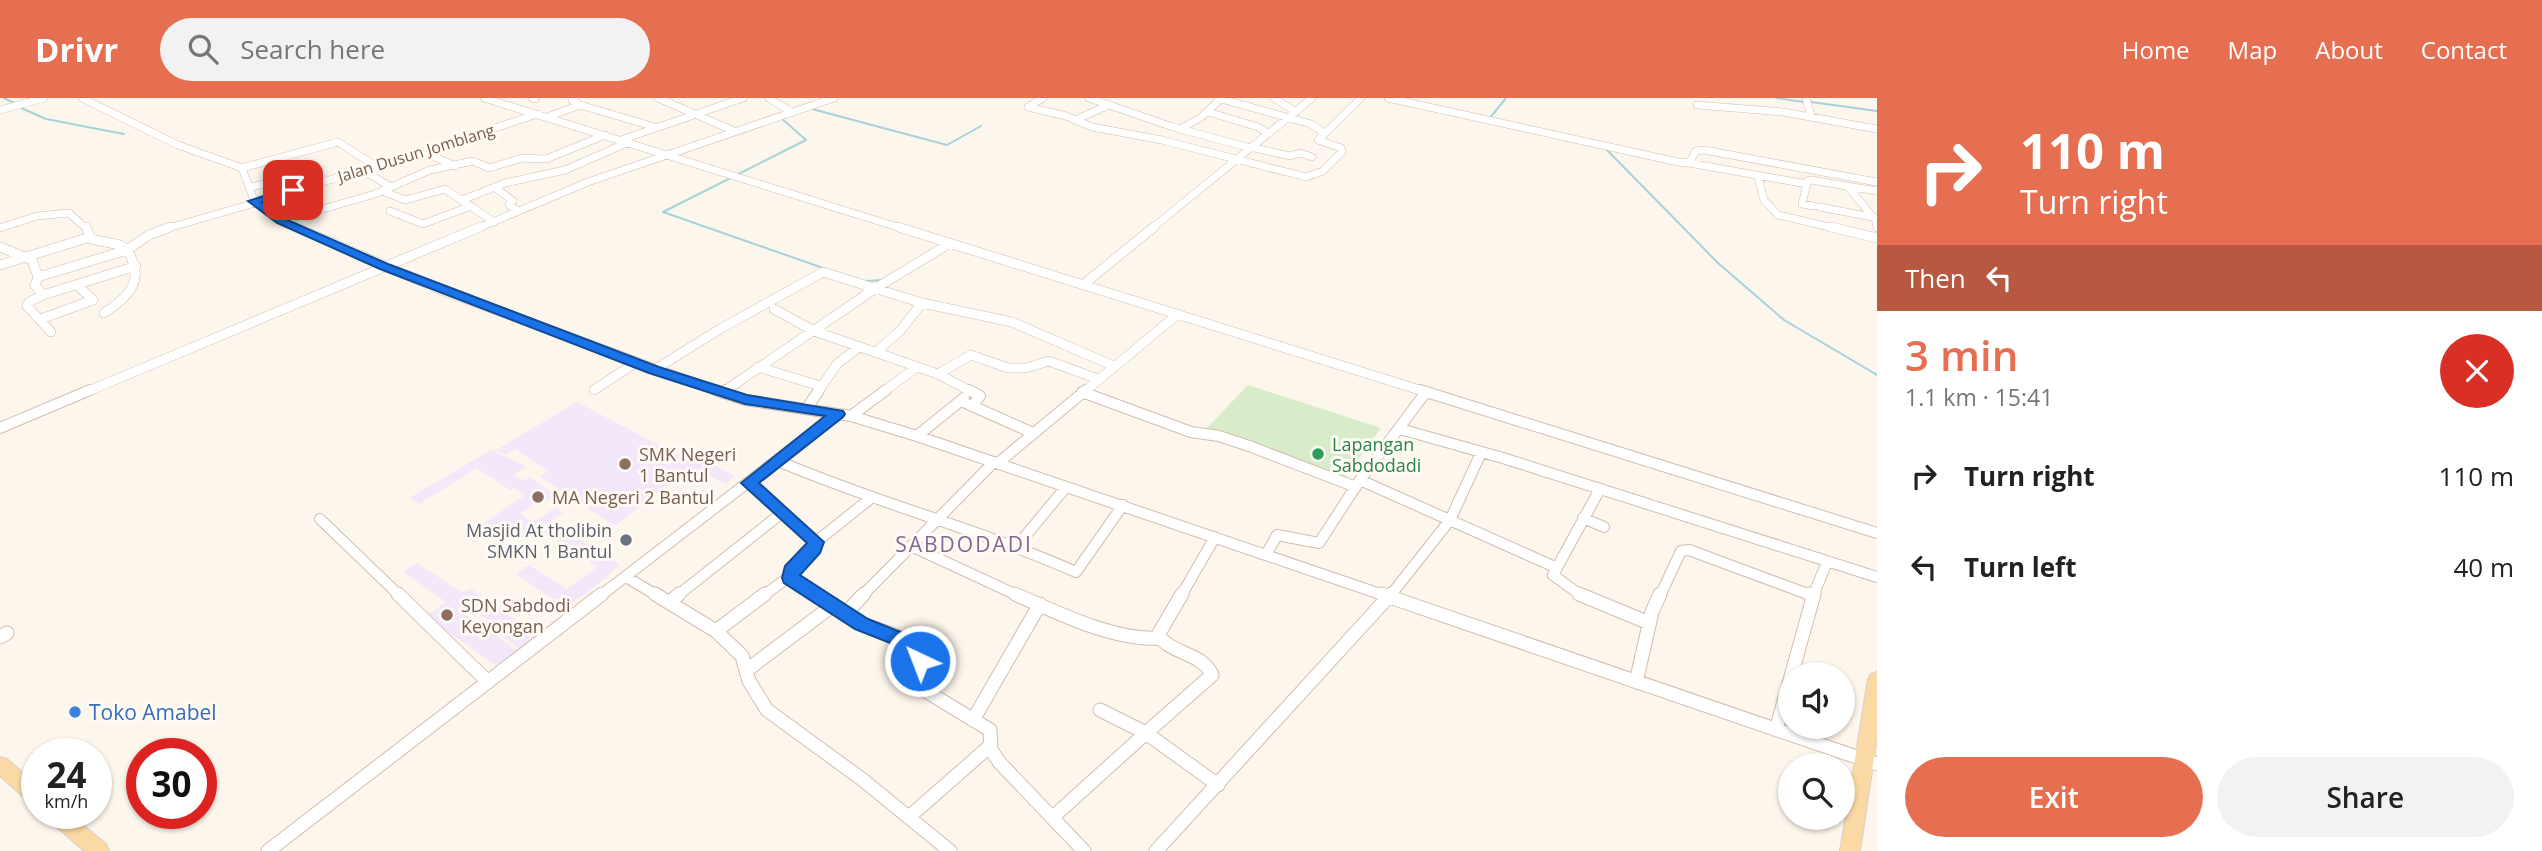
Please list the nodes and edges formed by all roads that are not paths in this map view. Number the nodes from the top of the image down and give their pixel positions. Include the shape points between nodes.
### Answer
1 (44, 98) edge
2 (82, 98) edge
3 (564, 98) edge
4 (661, 98) edge
5 (769, 98) edge
6 (834, 98) edge
7 (1043, 98) edge
8 (1089, 98) edge
9 (1220, 98) edge
10 (1274, 98) edge
11 (1312, 98) edge
12 (1361, 98) edge
13 (1388, 98) edge
14 (490, 99) edge
15 (573, 99) edge
16 (738, 99) edge
17 (1806, 99) edge
18 (580, 105) junction
19 (1109, 105) junction
20 (1697, 105) dead end
21 (686, 109) junction
22 (0, 110) edge
23 (1296, 111) junction
24 (791, 112) junction
25 (1208, 112) junction
26 (1856, 113) dead end
27 (537, 114) junction
28 (697, 114) junction
29 (1811, 116) junction
30 (547, 117) junction
31 (1287, 118) junction
32 (1074, 120) junction
33 (1858, 125) junction
34 (654, 127) junction
35 (1177, 128) junction
36 (1877, 129) edge
37 (734, 131) junction
38 (1268, 133) junction
39 (1324, 133) junction
40 (605, 135) junction
41 (1160, 139) junction
42 (625, 141) junction
43 (1250, 147) junction
44 (424, 152) junction
45 (669, 154) junction
46 (412, 156) junction
47 (1290, 156) junction
48 (1312, 157) dead end
49 (1235, 160) junction
50 (1689, 163) junction
51 (455, 166) junction
52 (377, 167) junction
53 (242, 168) junction
54 (297, 168) dead end
55 (439, 168) junction
56 (1274, 170) junction
57 (364, 171) junction
58 (304, 175) junction
59 (1758, 177) junction
60 (1877, 182) edge
61 (313, 184) junction
62 (1807, 184) junction
63 (251, 187) junction
64 (391, 187) junction
65 (494, 187) junction
66 (1849, 188) junction
67 (382, 191) junction
68 (1877, 191) edge
69 (462, 200) junction
70 (254, 202) junction
71 (471, 205) junction
72 (390, 211) dead end
73 (519, 211) junction
74 (1875, 218) edge
75 (281, 221) junction
76 (494, 222) junction
77 (0, 228) edge
78 (1877, 228) edge
79 (90, 237) junction
80 (1877, 238) edge
81 (950, 243) junction
82 (0, 247) edge
83 (127, 250) junction
84 (27, 257) junction
85 (0, 265) edge
86 (136, 266) junction
87 (384, 267) junction
88 (38, 277) junction
89 (1084, 284) junction
90 (77, 285) junction
91 (876, 288) junction
92 (43, 295) junction
93 (922, 303) junction
94 (774, 309) dead end
95 (104, 313) dead end
96 (1178, 314) junction
97 (41, 319) junction
98 (814, 331) junction
99 (51, 332) dead end
100 (859, 347) junction
101 (877, 351) junction
102 (635, 363) junction
103 (1114, 366) junction
104 (917, 367) junction
105 (758, 368) junction
106 (654, 370) junction
107 (938, 374) junction
108 (1098, 379) junction
109 (820, 386) junction
110 (594, 390) dead end
111 (972, 392) junction
112 (1082, 392) junction
113 (1426, 392) junction
114 (722, 393) junction
115 (961, 401) junction
116 (972, 406) junction
117 (807, 408) junction
118 (844, 415) junction
119 (0, 428) edge
120 (1400, 429) junction
121 (1033, 433) junction
122 (917, 436) junction
123 (1481, 453) junction
124 (778, 461) junction
125 (996, 463) junction
126 (749, 483) junction
127 (1358, 484) junction
128 (1066, 487) junction
129 (1600, 489) junction
130 (871, 498) junction
131 (1123, 505) junction
132 (783, 512) junction
133 (939, 518) junction
134 (1583, 518) junction
135 (320, 519) dead end
136 (1450, 520) junction
137 (1604, 527) dead end
138 (1877, 533) edge
139 (1215, 537) junction
140 (816, 542) junction
141 (1017, 545) junction
142 (911, 546) junction
143 (1266, 555) junction
144 (1827, 562) junction
145 (1555, 567) junction
146 (790, 576) junction
147 (626, 577) junction
148 (1877, 577) edge
149 (1390, 596) junction
150 (1813, 596) junction
151 (670, 602) junction
152 (1040, 604) junction
153 (832, 606) junction
154 (845, 614) junction
155 (1649, 623) junction
156 (716, 631) junction
157 (1159, 638) junction
158 (747, 670) junction
159 (1877, 679) edge
160 (488, 682) junction
161 (1636, 682) junction
162 (1100, 710) dead end
163 (973, 720) junction
164 (1776, 730) junction
165 (1146, 733) junction
166 (990, 746) junction
167 (1870, 762) edge
168 (0, 765) edge
169 (21, 783) edge
170 (1218, 785) junction
171 (909, 817) junction
172 (1053, 817) junction
173 (73, 829) edge
174 (99, 851) edge
175 (268, 851) edge
176 (950, 851) edge
177 (1084, 851) edge
178 (1156, 851) edge
179 (1850, 851) edge

1 - 22 street
2 - 53 street via 178,145
3 - 15 street
4 - 21 street
5 - 24 street
6 - 24 street
7 - 32 street via 1028,107
8 - 19 street
9 - 25 street
9 - 31 street
10 - 23 street
11 - 23 street
12 - 39 street
13 - 50 street
14 - 27 street
15 - 18 street
16 - 28 street
17 - 29 street
18 - 30 street
18 - 34 street
19 - 32 street
19 - 35 street
20 - 29 street
21 - 28 street
21 - 34 street
23 - 31 street
24 - 37 street
25 - 35 street
25 - 38 street
26 - 33 street
27 - 30 street
27 - 44 street, Jalan Dusun Jomblang
28 - 34 street
28 - 37 street
29 - 33 street
30 - 40 street
31 - 38 street
31 - 39 street
32 - 41 street via 1103,130
33 - 36 street
34 - 42 street
35 - 41 street via 1158,136
35 - 43 street
37 - 45 street
38 - 43 street
39 - 56 street via 1318,141 1343,150 1323,171 1304,177
40 - 42 street
40 - 51 street via 546,159 522,158 489,168 475,160
41 - 49 street
42 - 45 street
42 - 65 street via 562,171
43 - 47 street
43 - 49 street
44 - 46 street, Jalan Dusun Jomblang
44 - 51 street
45 - 73 street
45 - 81 street
46 - 52 street, Jalan Dusun Jomblang
46 - 55 street
47 - 48 street
47 - 56 street
49 - 56 street
49 - 89 street
50 - 59 street
50 - 60 street via 1698,150 1704,150
51 - 55 street
52 - 53 street via 338,142
52 - 57 street, Jalan Dusun Jomblang
53 - 63 street
54 - 58 street
55 - 64 street
57 - 61 street, Jalan Dusun Jomblang
57 - 64 street
58 - 61 street
58 - 63 street
59 - 62 street
59 - 80 street via 1764,200 1777,215
61 - 70 street, Jalan Dusun Jomblang
62 - 66 street via 1809,180
62 - 74 street via 1802,204
63 - 70 street
64 - 67 street
65 - 69 street
65 - 73 street
66 - 68 street
66 - 74 street
67 - 69 street via 405,200 445,189
67 - 75 street
69 - 71 street
70 - 75 street
70 - 83 street, Jalan Dusun Jomblang via 150,234
71 - 72 street via 423,224
71 - 76 street
73 - 76 street
74 - 78 street
75 - 87 street
76 - 87 street
77 - 79 street via 37,216 69,213 86,226
79 - 83 street
79 - 84 street
81 - 89 street
81 - 91 street
82 - 84 street
83 - 86 street
83 - 88 street, Jalan Dusun Jomblang
84 - 85 street
84 - 88 street via 34,262
86 - 90 street
86 - 95 street via 129,295
87 - 102 street
87 - 119 street
88 - 92 street via 35,285
89 - 96 street
90 - 92 street
90 - 97 street via 93,300
91 - 93 street
91 - 98 street
91 - 106 street via 823,272
92 - 97 street via 27,305
93 - 101 street
93 - 103 street via 1012,322
94 - 98 street
96 - 103 street
96 - 113 street
97 - 99 street
98 - 100 street
98 - 105 street
100 - 101 street
100 - 109 street via 837,364
101 - 104 street
102 - 106 street
102 - 110 street
103 - 108 street
104 - 107 street
104 - 118 street
105 - 109 street
105 - 114 street
106 - 114 street
107 - 108 street via 971,355 1008,368 1049,361
107 - 111 street
108 - 112 street
109 - 117 street
111 - 115 street
111 - 116 street via 980,398
112 - 121 street
112 - 127 street
113 - 120 street
113 - 138 street
114 - 117 street
115 - 116 street
115 - 122 street
116 - 121 street
117 - 118 street
118 - 122 street
118 - 124 street
120 - 123 street
120 - 127 street
121 - 125 street
122 - 125 street
123 - 129 street
123 - 136 street
124 - 126 street
124 - 130 street
125 - 128 street
125 - 133 street
126 - 132 street
126 - 147 street
127 - 136 street
127 - 143 street via 1319,543 1277,535
128 - 131 street
128 - 141 street
129 - 134 street
129 - 144 street
130 - 133 street
130 - 140 street
131 - 139 street
131 - 141 street via 1076,572
132 - 140 street
132 - 151 street
133 - 141 street
133 - 142 street
134 - 137 street
134 - 145 street
135 - 160 street
136 - 145 street
136 - 149 street
139 - 143 street
139 - 157 street
140 - 146 street
142 - 152 street
142 - 154 street
143 - 149 street
144 - 148 street
144 - 150 street
145 - 155 street via 1555,579 1566,587
146 - 153 street
146 - 156 street
147 - 151 street
147 - 160 street
149 - 161 street
149 - 170 street
150 - 155 street via 1683,550
150 - 164 street
151 - 156 street
152 - 157 street via 1133,638
152 - 163 street
153 - 154 street
153 - 158 street
154 - 163 street via 917,649 920,661 912,677 916,685
155 - 161 street
156 - 158 street via 738,651
157 - 165 street via 1208,665 1212,675
158 - 171 street via 758,698 774,716
159 - 167 main road
160 - 175 street
161 - 164 street
162 - 165 street
163 - 166 street via 990,730
164 - 167 street
165 - 170 street
165 - 172 street
166 - 171 street
166 - 172 street via 1005,769
167 - 179 main road
168 - 169 main road
170 - 178 street
171 - 176 street
172 - 177 street
173 - 174 main road

